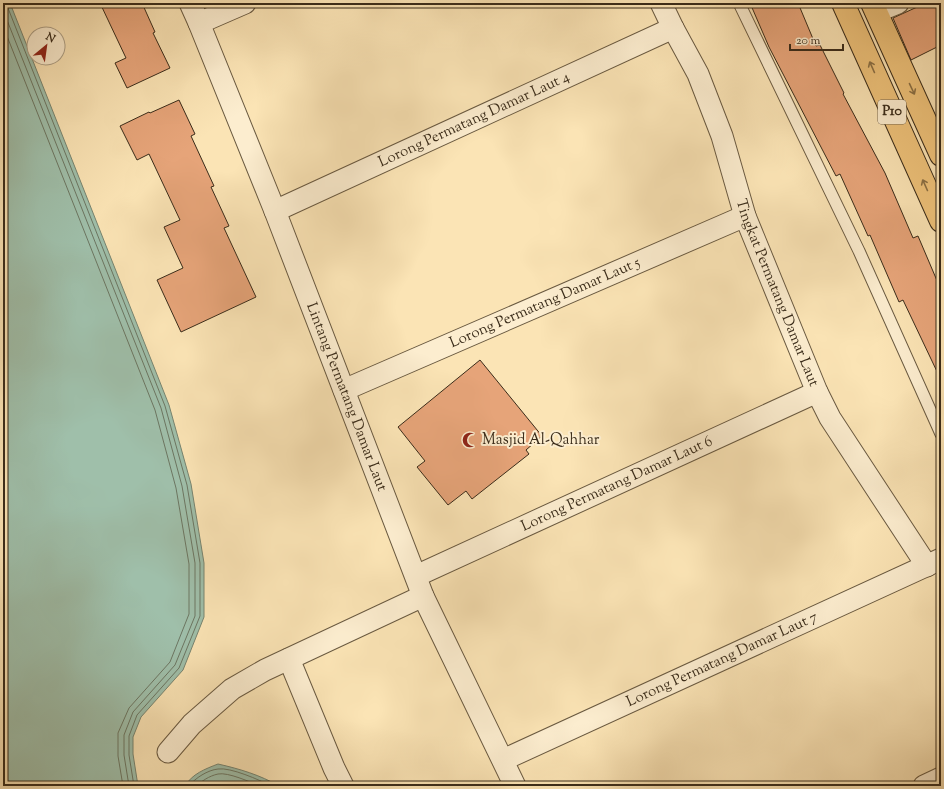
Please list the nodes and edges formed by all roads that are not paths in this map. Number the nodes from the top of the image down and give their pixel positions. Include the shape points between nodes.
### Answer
1 (190, 3) edge
2 (245, 3) edge
3 (739, 3) edge
4 (843, 3) edge
5 (898, 3) edge
6 (664, 4) edge
7 (874, 8) edge
8 (199, 23) junction
9 (673, 28) junction
10 (941, 155) edge
11 (275, 211) junction
12 (745, 216) junction
13 (941, 221) edge
14 (344, 390) junction
15 (817, 392) junction
16 (941, 434) edge
17 (934, 563) edge
18 (416, 576) junction
19 (423, 596) junction
20 (289, 659) junction
21 (168, 752) dead end
22 (503, 760) junction
23 (941, 778) edge
24 (343, 786) edge
25 (515, 786) edge
26 (924, 786) edge

1 - 8 street, Lintang Permatang Damar Laut
2 - 8 street
3 - 16 lane via 859,251
13 -> 4 highway, P10
5 - 7 street
6 - 9 street, Tingkat Permatang Damar Laut
7 -> 10 highway, P10 via 931,124
8 - 11 street, Lintang Permatang Damar Laut
9 - 11 street, Lorong Permatang Damar Laut 4
9 - 12 street, Tingkat Permatang Damar Laut via 698,74 722,136
11 - 14 street, Lintang Permatang Damar Laut
12 - 14 street, Lorong Permatang Damar Laut 5
12 - 15 street, Tingkat Permatang Damar Laut
14 - 18 street, Lintang Permatang Damar Laut
15 - 17 street, Tingkat Permatang Damar Laut via 830,418
15 - 18 street, Lorong Permatang Damar Laut 6
17 - 22 street, Lorong Permatang Damar Laut 7
18 - 19 street, Lintang Permatang Damar Laut
19 - 20 street
19 - 22 street, Lintang Permatang Damar Laut
20 - 21 street via 232,689 192,724
20 - 24 street
22 - 25 street, Lintang Permatang Damar Laut
23 - 26 street

